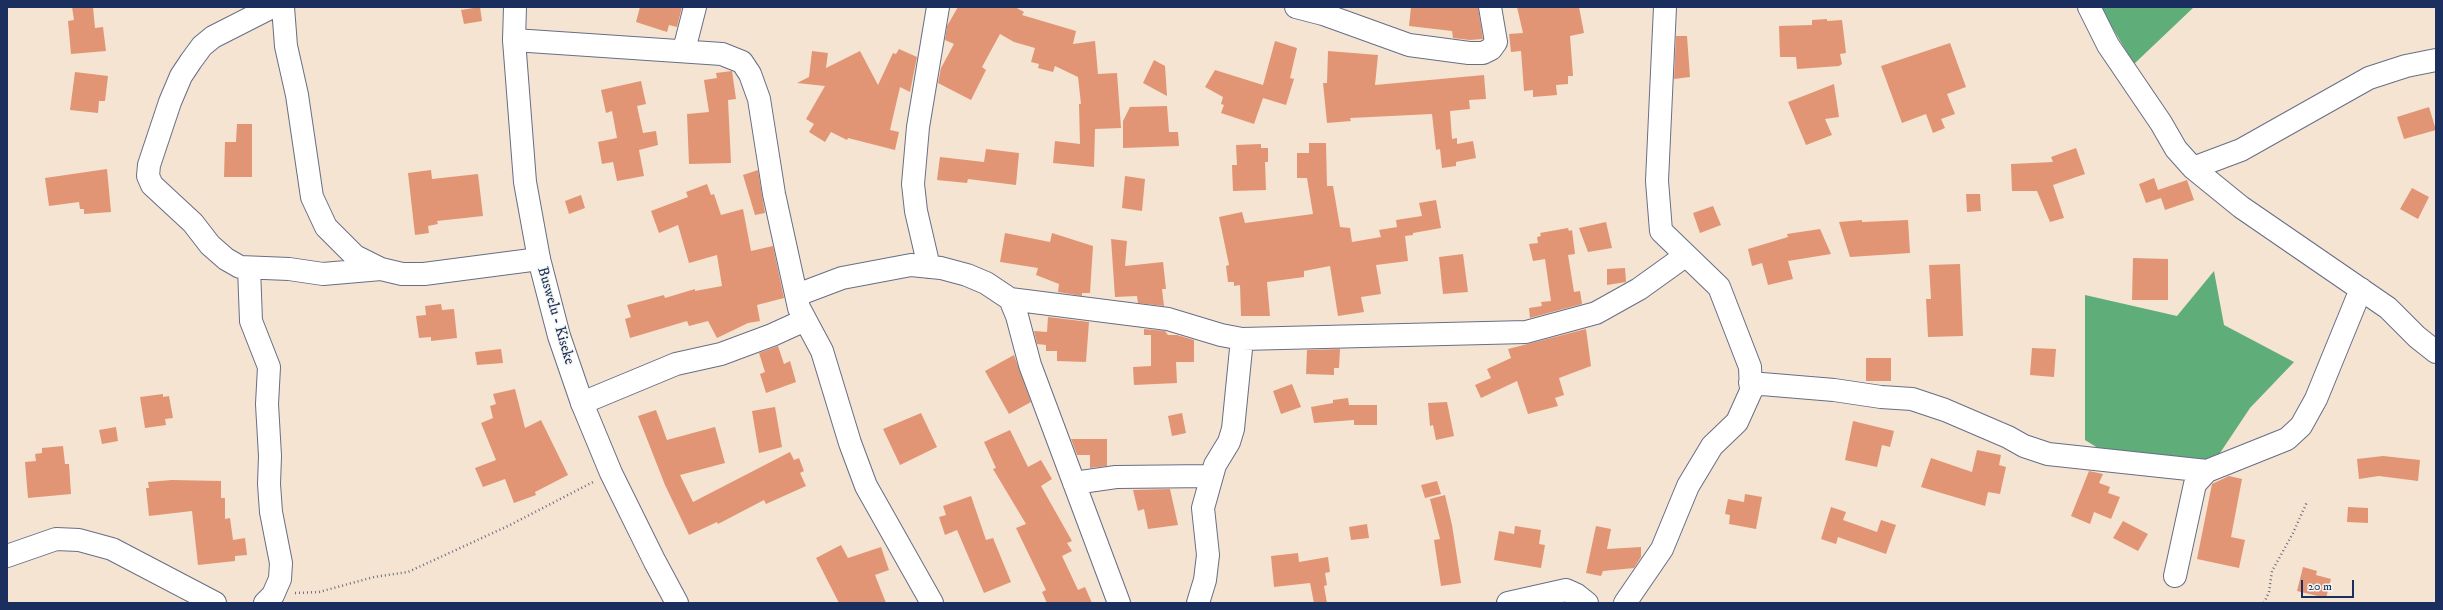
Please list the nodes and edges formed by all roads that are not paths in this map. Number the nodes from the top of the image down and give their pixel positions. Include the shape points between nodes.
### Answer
1 (272, 7) edge
2 (283, 7) edge
3 (515, 7) edge
4 (695, 7) edge
5 (938, 7) edge
6 (1296, 7) edge
7 (1490, 7) edge
8 (1665, 7) edge
9 (2089, 7) edge
10 (514, 40) junction
11 (684, 50) junction
12 (2436, 60) edge
13 (2193, 168) junction
14 (1685, 256) junction
15 (539, 259) junction
16 (929, 267) junction
17 (249, 268) junction
18 (381, 269) junction
19 (2361, 289) junction
20 (797, 295) junction
21 (1010, 299) junction
22 (804, 320) junction
23 (1242, 339) junction
24 (2436, 352) edge
25 (1750, 383) junction
26 (582, 403) junction
27 (2207, 472) junction
28 (1211, 476) junction
29 (1074, 483) junction
30 (7, 556) edge
31 (2175, 576) dead end
32 (269, 599) edge
33 (215, 603) edge
34 (677, 603) edge
35 (932, 603) edge
36 (1119, 603) edge
37 (1198, 603) edge
38 (1508, 603) edge
39 (1587, 603) edge
40 (1625, 603) edge

1 - 17 street via 213,37 202,46 181,76 148,170 152,185 193,223 210,245 226,259 240,267
2 - 18 street via 286,46 297,95 312,198 326,227 355,256
3 - 10 street, Buswelu - Kiseke
4 - 11 street
5 - 16 street via 918,127 913,184 916,211
6 - 7 street via 1410,45 1469,53 1483,53 1491,49 1496,42
8 - 14 street via 1657,181 1661,231
9 - 13 street via 2108,45 2176,149
10 - 11 street
10 - 15 street, Buswelu - Kiseke via 525,182
11 - 20 street via 722,54 742,62 750,74 759,99 774,194
12 - 13 street via 2369,78 2241,150
13 - 19 street via 2241,207
14 - 23 street via 1639,289 1596,313 1526,332
14 - 25 street via 1704,270 1719,287 1750,367
15 - 18 street via 424,274 402,274
15 - 26 street, Buswelu - Kiseke via 559,336
16 - 20 street via 911,265 842,278
16 - 21 street via 966,275 986,283
17 - 18 street via 289,268 324,274
17 - 32 street via 251,321 269,367 269,484 271,512 281,563 280,579
19 - 24 street via 2388,308
19 - 27 street via 2316,399 2301,426 2287,439
20 - 22 street
21 - 23 street via 1168,319
21 - 29 street via 1030,365
22 - 26 street via 721,354 676,364
22 - 35 street via 822,351 866,486
23 - 28 street via 1233,429
25 - 27 street via 1912,399 1945,410 2024,446 2048,454
25 - 40 street via 1751,392 1737,422 1712,446 1688,486 1662,549
26 - 34 street, Buswelu - Kiseke via 611,473
27 - 31 street via 2195,484
28 - 29 street via 1116,477
28 - 37 street via 1203,508 1208,555 1205,580
29 - 36 street
30 - 33 street via 56,539 79,540 112,549
38 - 39 street via 1566,590

